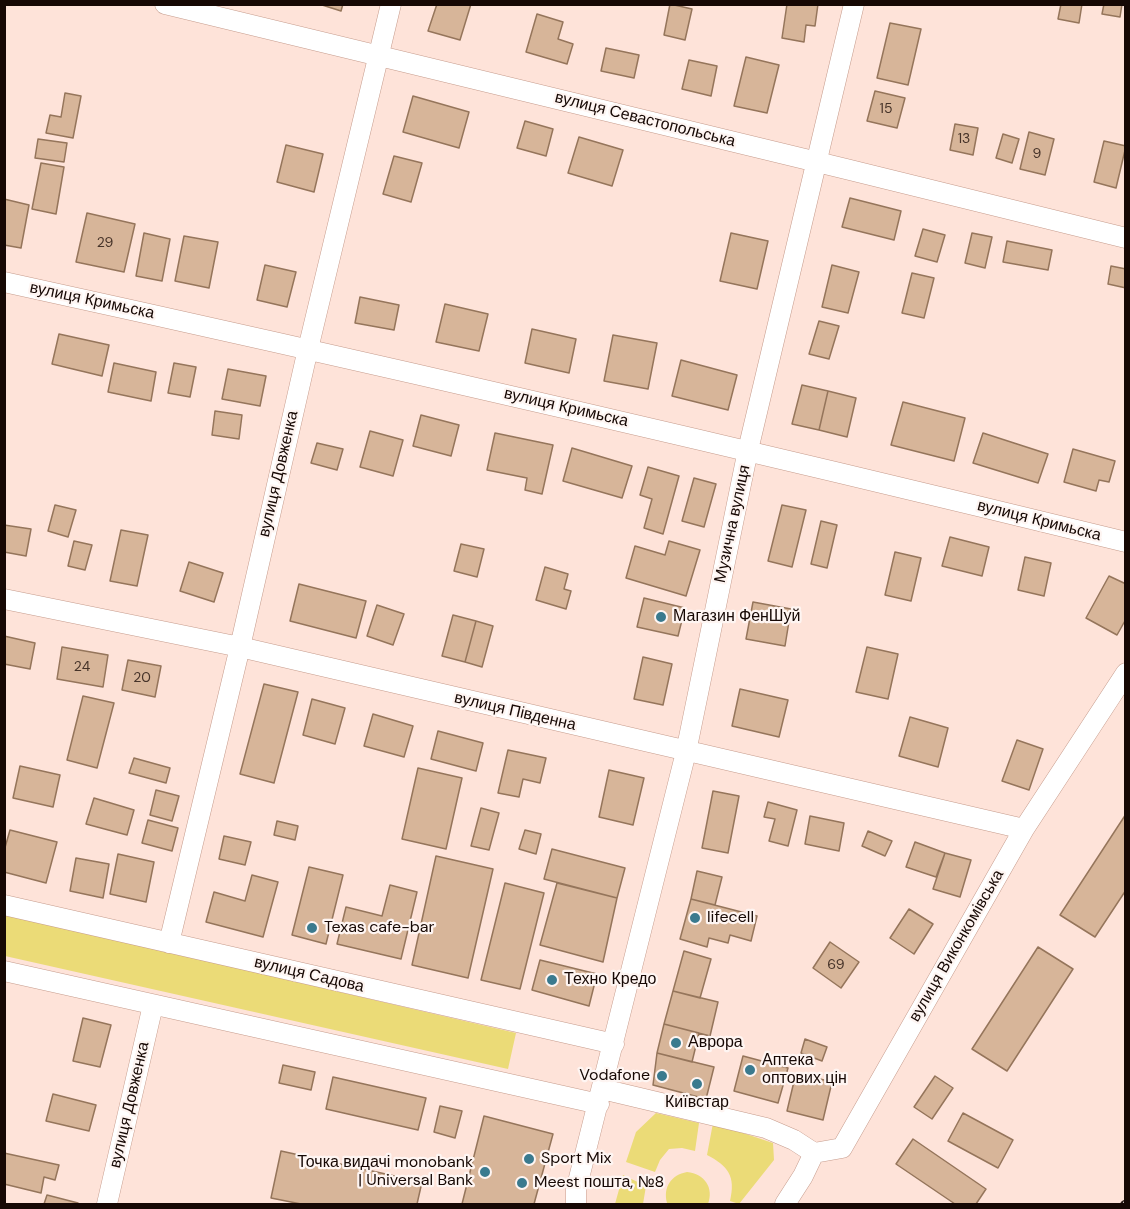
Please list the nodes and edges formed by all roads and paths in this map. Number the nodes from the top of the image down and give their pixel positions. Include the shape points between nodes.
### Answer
1 (165, 4) edge
2 (391, 4) edge
3 (854, 4) edge
4 (379, 55) junction
5 (817, 162) junction
6 (1125, 238) edge
7 (4, 282) edge
8 (308, 349) junction
9 (748, 450) junction
10 (1125, 542) edge
11 (4, 599) edge
12 (240, 647) junction
13 (1125, 674) edge
14 (686, 752) junction
15 (1024, 829) junction
16 (4, 905) edge
17 (169, 943) junction
18 (4, 971) edge
19 (153, 1005) junction
20 (614, 1044) junction
21 (600, 1097) junction
22 (814, 1152) junction
23 (107, 1204) edge
24 (576, 1204) edge
25 (785, 1204) edge

1 - 4 street, вулиця Севастопольська
2 - 4 street, вулиця Довженка
3 - 5 street, Музична вулиця
4 - 5 street, вулиця Севастопольська
4 - 8 street, вулиця Довженка
5 - 6 street, вулиця Севастопольська
5 - 9 street, Музична вулиця
7 - 8 street, вулиця Кримьска
8 - 9 street, вулиця Кримьска
8 - 12 street, вулиця Довженка
9 - 10 street, вулиця Кримьска
9 - 14 street, Музична вулиця
11 - 12 street, вулиця Південна
12 - 14 street, вулиця Південна
12 - 17 street, вулиця Довженка
13 - 15 street, вулиця Виконкомівська
14 - 15 street, вулиця Південна
14 - 20 street, Музична вулиця
15 - 22 street, вулиця Виконкомівська via 842,1148
16 - 17 street, вулиця Садова
17 - 20 street, вулиця Садова
18 - 19 street
19 - 21 street
19 - 23 street, вулиця Довженка
20 - 21 street, Музична вулиця
21 - 22 street via 766,1128
21 - 24 street, Музична вулиця via 576,1190
22 - 25 street

